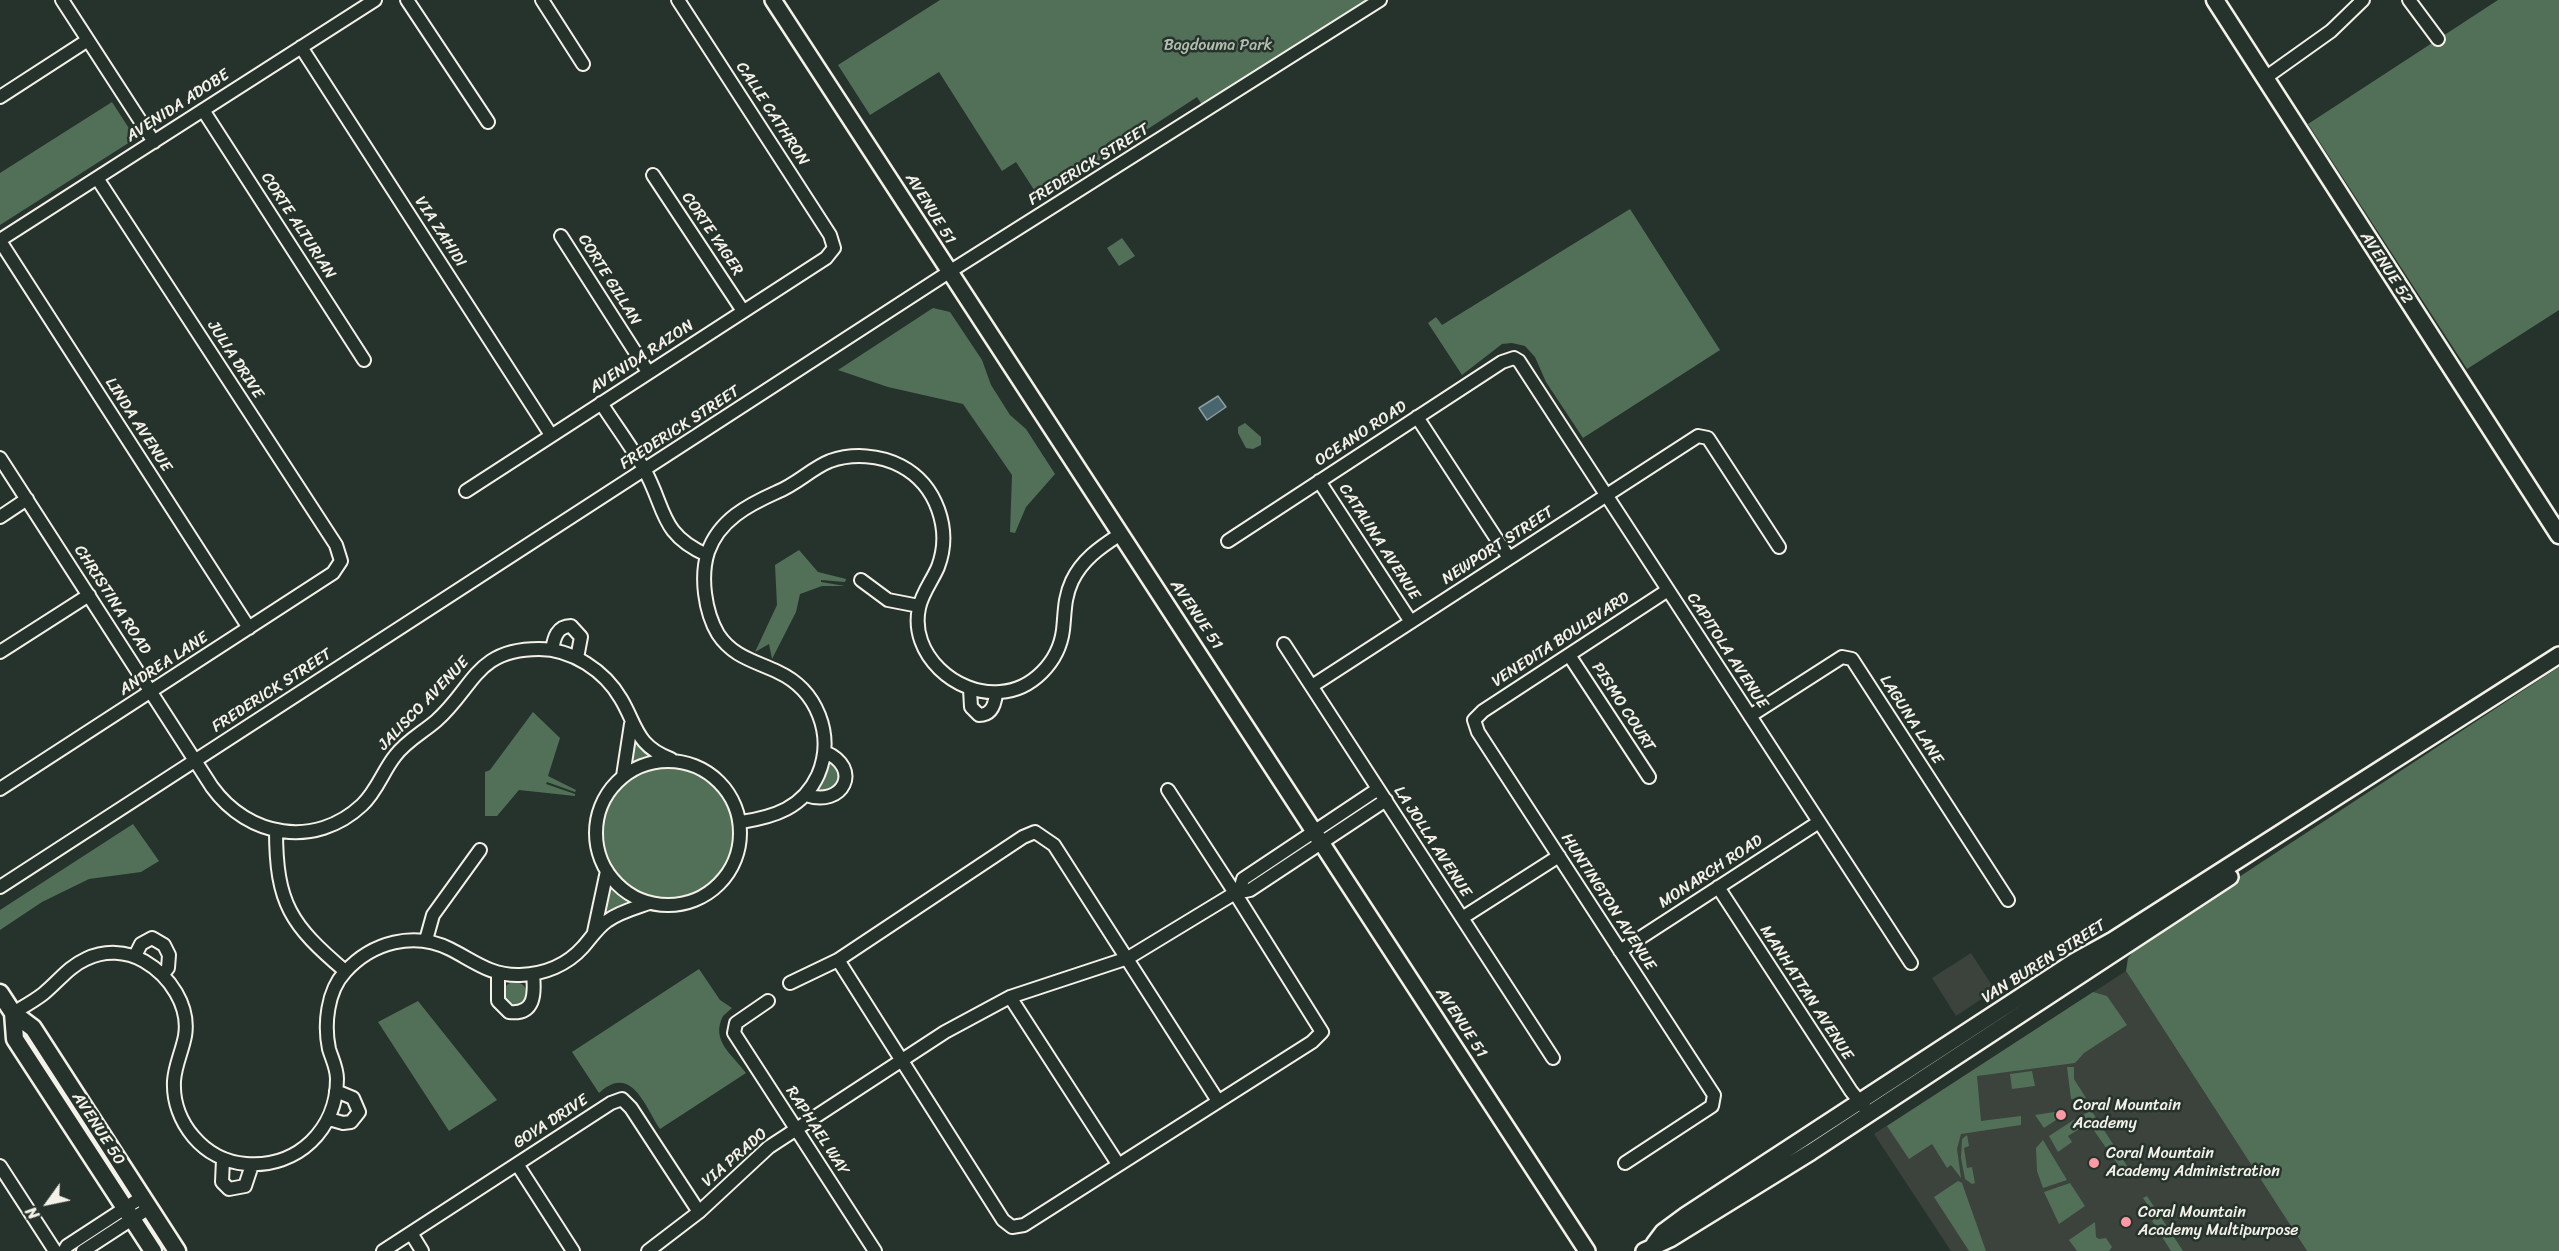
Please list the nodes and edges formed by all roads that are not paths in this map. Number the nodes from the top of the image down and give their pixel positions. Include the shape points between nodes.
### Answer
1 (62, 0) edge
2 (375, 0) edge
3 (407, 0) edge
4 (542, 0) edge
5 (678, 0) edge
6 (773, 0) edge
7 (1380, 0) edge
8 (2215, 0) edge
9 (2363, 0) edge
10 (2409, 0) edge
11 (2438, 39) dead end
12 (88, 40) junction
13 (301, 47) junction
14 (583, 64) dead end
15 (2265, 78) junction
16 (0, 97) edge
17 (203, 110) junction
18 (488, 123) dead end
19 (153, 142) junction
20 (653, 175) dead end
21 (97, 178) junction
22 (561, 236) dead end
23 (0, 241) edge
24 (834, 248) joint
25 (949, 272) junction
26 (743, 311) junction
27 (1514, 358) joint
28 (364, 360) dead end
29 (648, 372) junction
30 (601, 403) junction
31 (1417, 417) junction
32 (552, 435) junction
33 (0, 458) edge
34 (644, 470) junction
35 (1319, 481) junction
36 (466, 491) dead end
37 (1606, 495) junction
38 (27, 499) junction
39 (0, 517) edge
40 (1119, 535) junction
41 (2559, 535) edge
42 (1228, 541) dead end
43 (1779, 547) dead end
44 (707, 555) junction
45 (1509, 558) junction
46 (341, 561) joint
47 (861, 580) dead end
48 (1668, 590) junction
49 (89, 595) junction
50 (919, 606) junction
51 (1411, 622) junction
52 (249, 628) junction
53 (1284, 644) dead end
54 (552, 650) junction
55 (0, 652) edge
56 (1569, 655) junction
57 (2559, 655) edge
58 (577, 658) junction
59 (1312, 686) junction
60 (970, 688) junction
61 (151, 692) junction
62 (996, 693) junction
63 (1750, 716) junction
64 (1474, 720) joint
65 (2460, 720) junction
66 (631, 723) junction
67 (825, 752) junction
68 (671, 759) junction
69 (195, 761) junction
70 (623, 776) junction
71 (1649, 777) dead end
72 (0, 789) edge
73 (1378, 789) junction
74 (1168, 790) dead end
75 (806, 795) junction
76 (1386, 800) junction
77 (741, 822) junction
78 (1819, 822) junction
79 (276, 830) junction
80 (1318, 836) junction
81 (480, 850) dead end
82 (1559, 856) junction
83 (607, 871) junction
84 (0, 887) edge
85 (1718, 887) junction
86 (1238, 892) junction
87 (2008, 900) dead end
88 (649, 903) junction
89 (1462, 918) junction
90 (594, 932) junction
91 (426, 940) junction
92 (1620, 951) junction
93 (135, 956) junction
94 (1128, 958) junction
95 (838, 960) junction
96 (1911, 963) dead end
97 (2111, 965) dead end
98 (345, 971) junction
99 (163, 974) junction
100 (498, 974) junction
101 (533, 974) junction
102 (790, 983) dead end
103 (0, 993) edge
104 (1010, 997) junction
105 (768, 1001) dead end
106 (2043, 1002) junction
107 (13, 1013) junction
108 (1553, 1058) dead end
109 (902, 1060) junction
110 (336, 1091) junction
111 (1218, 1101) junction
112 (1859, 1102) junction
113 (1870, 1114) junction
114 (329, 1119) junction
115 (796, 1129) junction
116 (223, 1160) junction
117 (1625, 1163) dead end
118 (517, 1164) junction
119 (1118, 1164) junction
120 (252, 1165) junction
121 (0, 1166) edge
122 (145, 1203) junction
123 (699, 1212) junction
124 (129, 1214) junction
125 (411, 1233) junction
126 (1649, 1248) edge
127 (55, 1251) edge
128 (64, 1251) edge
129 (82, 1251) edge
130 (153, 1251) edge
131 (177, 1251) edge
132 (383, 1251) edge
133 (422, 1251) edge
134 (573, 1251) edge
135 (648, 1251) edge
136 (875, 1251) edge
137 (1587, 1251) edge

1 - 12 street
2 - 13 street, AVENIDA ADOBE
3 - 18 street
4 - 14 street
5 - 24 street, CALLE CATHRON via 830,235
6 - 25 street, AVENUE 51
7 - 25 street, FREDERICK STREET
8 - 15 main road, AVENUE 52
9 - 15 street via 2331,31
10 - 11 street
12 - 16 street
12 - 19 street
13 - 17 street, AVENIDA ADOBE
13 - 32 street, VIA ZAHIDI
15 - 41 main road, AVENUE 52
17 - 19 street, AVENIDA ADOBE
17 - 28 street, CORTE ALTURIAN
19 - 21 street, AVENIDA ADOBE
20 - 26 street, CORTE YAGER
21 - 23 street, AVENIDA ADOBE
21 - 46 street, JULIA DRIVE via 336,545
22 - 29 street, CORTE GILLAN
23 - 52 street, LINDA AVENUE
24 - 26 street, AVENIDA RAZON via 826,258
25 - 34 street, FREDERICK STREET
25 - 40 street, AVENUE 51
26 - 29 street, AVENIDA RAZON
27 - 31 street, OCEANO ROAD
27 - 37 street, CAPITOLA AVENUE
29 - 30 street, AVENIDA RAZON
30 - 32 street, AVENIDA RAZON
30 - 34 street
31 - 35 street, OCEANO ROAD
31 - 45 street
32 - 36 street, AVENIDA RAZON
33 - 38 street, CHRISTINA ROAD
34 - 44 street via 675,534 683,543
34 - 69 street, FREDERICK STREET
35 - 42 street, OCEANO ROAD
35 - 51 street, CATALINA AVENUE
37 - 43 street, NEWPORT STREET via 1703,435
37 - 45 street, NEWPORT STREET
37 - 48 street, CAPITOLA AVENUE
38 - 39 street
38 - 49 street, CHRISTINA ROAD
40 - 62 street via 1089,556 1073,578 1064,602 1061,641 1046,669 1025,685
40 - 80 street, AVENUE 51
44 - 50 street via 722,527 747,506 794,485 830,462 871,456 909,471 926,488 940,512 942,552
44 - 67 street via 704,585 708,610 718,634 738,655 779,672 803,690 822,722
45 - 51 street, NEWPORT STREET
46 - 52 street, ANDREA LANE via 333,573
47 - 50 street via 888,600
48 - 56 street, VENEDITA BOULEVARD
48 - 63 street, CAPITOLA AVENUE
49 - 55 street
49 - 61 street, CHRISTINA ROAD
50 - 60 street via 920,633 926,652 942,671
51 - 59 street, NEWPORT STREET
52 - 61 street, ANDREA LANE
53 - 59 street, LA JOLLA AVENUE
54 - 58 street, JALISCO AVENUE
54 - 58 street via 558,632 571,626 581,637
54 - 79 street, JALISCO AVENUE via 510,653 481,668 436,720 399,750 369,798 351,813 311,830
56 - 64 street, VENEDITA BOULEVARD
56 - 71 street, PISMO COURT
57 - 65 street, VAN BUREN STREET
58 - 66 street, JALISCO AVENUE via 608,681 622,700
59 - 73 street, LA JOLLA AVENUE
60 - 62 street
60 - 62 street via 971,707 979,715 992,710
61 - 69 street, CHRISTINA ROAD
61 - 72 street, ANDREA LANE
63 - 78 street, CAPITOLA AVENUE
63 - 87 street, LAGUNA LANE via 1842,657 1852,659
64 - 82 street, HUNTINGTON AVENUE
65 - 106 street, VAN BUREN STREET via 2443,736
65 - 112 street, VAN BUREN STREET via 2075,961
66 - 68 street, JALISCO AVENUE via 646,743
66 - 70 street
67 - 75 street
67 - 75 street via 842,763 846,771 844,784 828,798
68 - 70 street
68 - 77 street via 708,773 729,795
69 - 79 street, JALISCO AVENUE via 231,810 256,825
69 - 84 street, FREDERICK STREET
70 - 83 street via 607,795 597,817 598,846
73 - 76 street, LA JOLLA AVENUE
73 - 80 street
74 - 86 street
75 - 77 street via 776,815
76 - 80 street
76 - 89 street, LA JOLLA AVENUE
77 - 88 street via 733,863 717,886 682,904
78 - 85 street, MONARCH ROAD
78 - 96 street, CAPITOLA AVENUE
79 - 98 street via 278,875 286,904 304,934
80 - 86 street, VIA PRADO via 1250,890
80 - 137 street, AVENUE 51
81 - 91 street via 434,915
82 - 89 street
82 - 92 street, HUNTINGTON AVENUE
83 - 88 street via 625,890
83 - 90 street
85 - 92 street, MONARCH ROAD
85 - 112 street, MANHATTAN AVENUE
86 - 94 street, VIA PRADO
86 - 111 street via 1322,1032
88 - 90 street via 614,917
89 - 108 street, LA JOLLA AVENUE
90 - 101 street via 567,960
91 - 98 street via 401,940 381,946
91 - 100 street
92 - 117 street, HUNTINGTON AVENUE via 1715,1101
93 - 99 street
93 - 99 street via 145,940 159,940 170,955
93 - 107 street via 114,953 87,958
94 - 95 street via 1054,845 1035,832
94 - 104 street, VIA PRADO
94 - 111 street
95 - 102 street
95 - 109 street
97 - 106 street via 2058,1000
98 - 110 street via 332,994 327,1020 328,1043 337,1075
99 - 116 street via 179,998 185,1019 175,1070 176,1103 192,1136
100 - 101 street
100 - 101 street via 498,1001 509,1012 517,1013 525,1011 533,1000
103 - 107 main road, AVENUE 50
104 - 109 street, VIA PRADO
104 - 119 street
105 - 115 street, RAPHAEL WAY via 733,1027
106 - 113 street, VAN BUREN STREET
107 - 122 main road, AVENUE 50 via 33,1028
107 - 124 main road, AVENUE 50 via 15,1039
109 - 115 street, VIA PRADO
109 - 119 street via 1003,1220 1012,1227 1024,1225
110 - 114 street
110 - 114 street via 353,1098 358,1112 351,1122
111 - 119 street
112 - 113 street, MANHATTAN AVENUE
112 - 126 street, VAN BUREN STREET via 1686,1215
113 - 126 street, VAN BUREN STREET via 1670,1239
114 - 120 street via 298,1154
115 - 123 street, VIA PRADO via 750,1162
115 - 136 street, RAPHAEL WAY
116 - 120 street
116 - 120 street via 222,1182 229,1189 245,1186
118 - 123 street, GOYA DRIVE via 622,1099 632,1108
118 - 125 street, GOYA DRIVE
118 - 134 street
121 - 127 street
122 - 124 street
122 - 131 main road, AVENUE 50
123 - 135 street, VIA PRADO
124 - 128 street
124 - 129 street
124 - 130 main road, AVENUE 50
125 - 132 street, GOYA DRIVE
125 - 133 street

